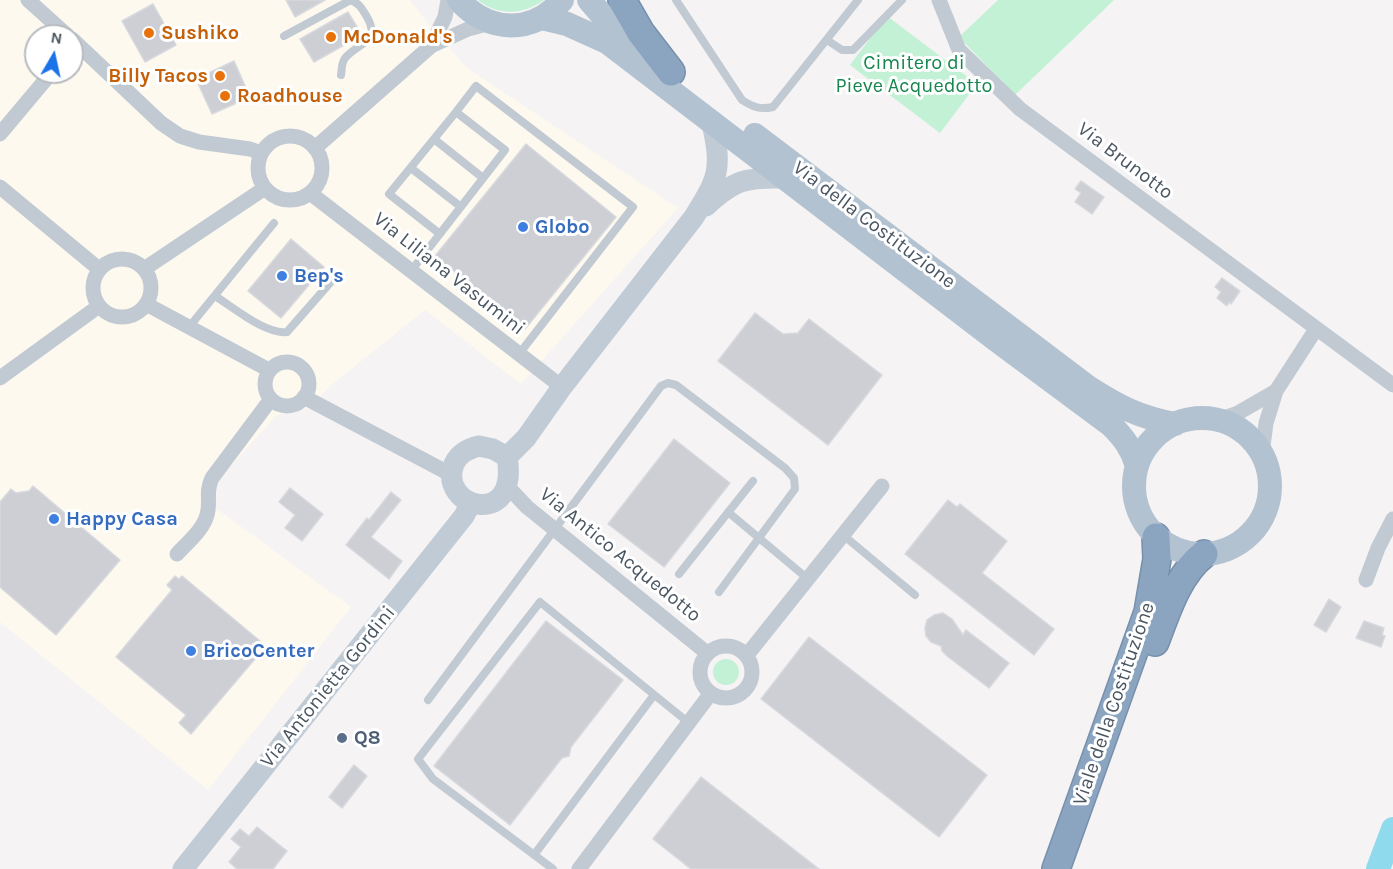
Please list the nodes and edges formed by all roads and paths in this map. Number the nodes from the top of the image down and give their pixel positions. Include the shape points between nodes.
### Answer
1 (28, 0) edge
2 (448, 0) edge
3 (459, 0) edge
4 (562, 0) edge
5 (589, 0) edge
6 (622, 0) edge
7 (676, 0) edge
8 (858, 0) edge
9 (902, 0) edge
10 (939, 0) edge
11 (542, 18) junction
12 (493, 23) junction
13 (55, 24) edge
14 (284, 36) dead end
15 (827, 40) junction
16 (431, 46) junction
17 (84, 50) edge
18 (671, 72) junction
19 (341, 75) dead end
20 (42, 84) edge
21 (456, 112) junction
22 (712, 123) junction
23 (0, 134) edge
24 (434, 139) junction
25 (315, 148) junction
26 (261, 153) junction
27 (411, 168) junction
28 (483, 178) junction
29 (783, 178) junction
30 (0, 187) edge
31 (264, 188) junction
32 (310, 193) junction
33 (461, 207) junction
34 (694, 217) junction
35 (274, 223) dead end
36 (440, 234) junction
37 (99, 268) junction
38 (144, 269) junction
39 (411, 271) junction
40 (336, 276) dead end
41 (215, 296) junction
42 (146, 303) junction
43 (99, 306) junction
44 (189, 327) junction
45 (1316, 329) junction
46 (519, 354) junction
47 (269, 370) junction
48 (0, 378) edge
49 (1393, 386) edge
50 (562, 387) junction
51 (1276, 391) junction
52 (304, 397) junction
53 (271, 399) junction
54 (1218, 420) junction
55 (1175, 424) junction
56 (1262, 454) junction
57 (507, 457) junction
58 (1137, 466) junction
59 (452, 475) junction
60 (753, 481) dead end
61 (882, 486) dead end
62 (508, 487) junction
63 (471, 503) junction
64 (728, 512) junction
65 (1393, 519) edge
66 (556, 531) junction
67 (843, 535) junction
68 (1156, 537) junction
69 (759, 538) junction
70 (177, 554) dead end
71 (1204, 554) junction
72 (680, 574) dead end
73 (808, 579) junction
74 (1366, 580) dead end
75 (719, 592) dead end
76 (915, 595) dead end
77 (707, 653) junction
78 (747, 655) junction
79 (711, 693) junction
80 (654, 696) junction
81 (428, 700) dead end
82 (688, 723) junction
83 (534, 855) junction
84 (183, 869) edge
85 (553, 869) edge
86 (579, 869) edge
87 (1056, 869) edge
88 (1073, 869) edge

1 - 13 street
2 - 16 street via 446,17
3 - 12 main road via 469,11
4 - 11 main road
5 - 18 main road, Via della Costituzione via 613,28
6 - 18 highway via 640,33
7 - 15 lane via 742,100 752,107 773,107
8 - 15 lane
9 - 15 lane via 853,50 843,50
10 - 45 street, Via Brunotto via 959,50 1020,109
11 - 12 main road via 524,24
11 - 22 main road via 577,27 607,42
12 - 16 street via 468,29
14 - 19 lane via 351,0 359,4 373,31 345,58
16 - 25 street
17 - 26 street via 180,136
18 - 55 main road, Via della Costituzione via 1088,387 1134,414
20 - 23 street
21 - 24 lane
21 - 28 lane via 505,150
21 - 46 lane via 476,86 633,207
22 - 29 main road
22 - 34 street via 717,171
24 - 27 lane
24 - 28 lane
25 - 26 street via 307,140 286,136
25 - 32 street via 321,156 322,177
26 - 31 street via 258,171
27 - 33 lane
27 - 36 lane via 390,194
28 - 33 lane
29 - 34 street via 750,178 733,185
29 - 58 main road via 1111,425 1125,438
30 - 37 street
31 - 32 street via 281,199 301,198
31 - 38 street
32 - 39 street, Via Liliana Vasumini
33 - 36 lane
34 - 50 street
35 - 41 lane
36 - 39 lane
37 - 38 street via 122,258
37 - 43 street via 92,285
38 - 42 street via 151,286
39 - 46 street, Via Liliana Vasumini
40 - 41 lane via 287,332 267,329
41 - 44 lane
42 - 43 street via 140,311 121,317
42 - 44 street
43 - 48 street
44 - 47 street
45 - 49 street, Via Brunotto
45 - 51 street
46 - 50 street, Via Liliana Vasumini
47 - 52 street via 287,361 300,366 308,377
47 - 53 street via 264,382
50 - 57 street via 526,438
51 - 54 street
51 - 56 street
52 - 53 street via 284,406
52 - 59 street
53 - 70 street via 212,478 207,487 208,513 204,522
54 - 55 main road via 1197,418
54 - 56 main road via 1244,432
55 - 58 main road via 1156,436
56 - 71 main road via 1270,487 1262,520 1237,545
57 - 59 street via 486,447 472,448 455,461
57 - 62 street
58 - 68 main road via 1135,499
59 - 63 street via 458,494
60 - 64 lane
61 - 67 street
62 - 63 street via 496,500
62 - 66 street, Via Antico Acquedotto
63 - 84 street, Via Antonietta Gordini
64 - 69 lane
64 - 72 lane
65 - 74 street
66 - 69 lane via 668,383 676,385 794,478 795,489
66 - 77 street, Via Antico Acquedotto
66 - 81 lane
67 - 73 street
67 - 76 lane
68 - 71 main road via 1179,550
68 - 87 highway, Viale della Costituzione via 1157,559 1148,612
69 - 73 lane
69 - 75 lane
71 - 88 highway, Viale della Costituzione via 1196,560 1166,613
73 - 78 street
77 - 78 street via 732,645
77 - 79 street via 700,679
78 - 79 street via 753,670 749,686 735,697
79 - 82 street
80 - 82 lane
80 - 83 lane
80 - 83 lane via 540,602 418,759 433,779
82 - 86 street
83 - 85 lane

